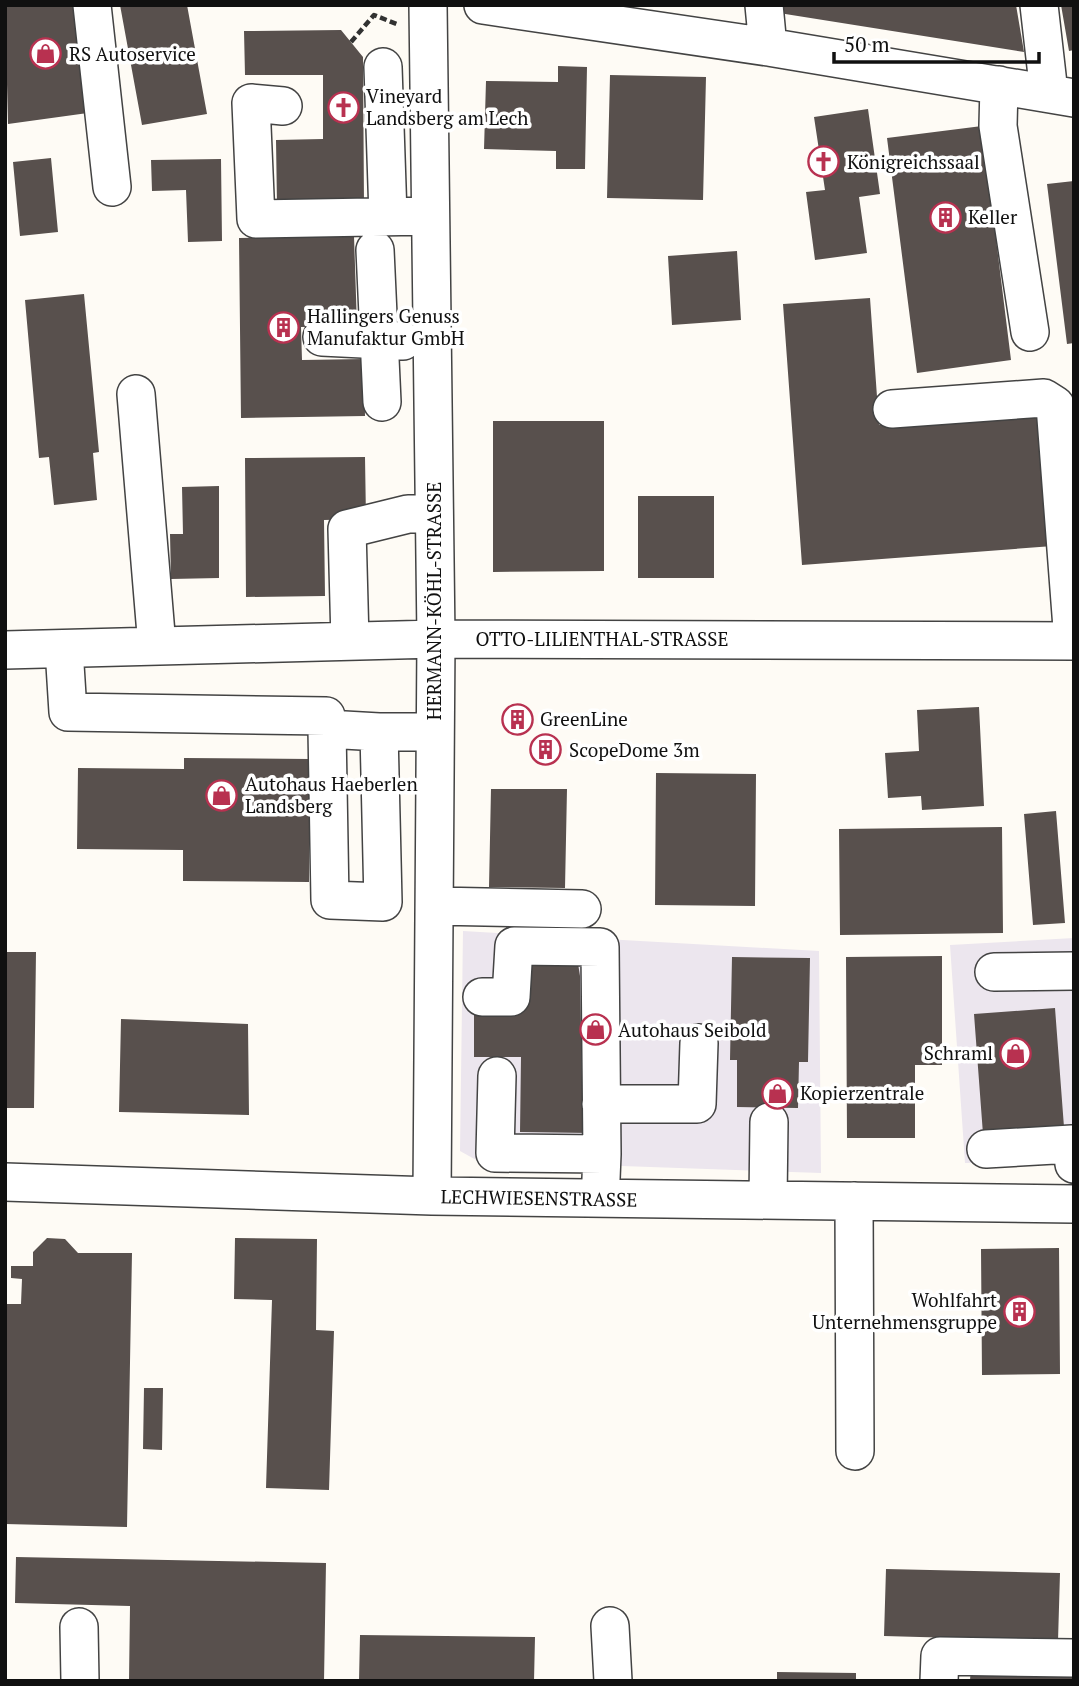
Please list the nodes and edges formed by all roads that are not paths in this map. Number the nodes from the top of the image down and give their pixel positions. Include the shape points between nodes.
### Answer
1 (92, 5) edge
2 (483, 5) edge
3 (764, 5) edge
4 (1039, 5) edge
5 (675, 19) edge
6 (428, 21) edge
7 (768, 47) junction
8 (383, 67) dead end
9 (999, 85) junction
10 (1061, 95) edge
11 (282, 106) dead end
12 (112, 187) dead end
13 (388, 216) junction
14 (430, 216) junction
15 (375, 250) dead end
16 (1030, 332) dead end
17 (322, 337) dead end
18 (380, 339) junction
19 (432, 342) junction
20 (136, 394) dead end
21 (382, 402) dead end
22 (892, 409) dead end
23 (434, 514) junction
24 (436, 639) junction
25 (350, 641) junction
26 (1073, 641) edge
27 (157, 646) junction
28 (64, 649) junction
29 (5, 650) edge
30 (327, 729) junction
31 (379, 732) junction
32 (434, 732) junction
33 (435, 906) junction
34 (582, 909) dead end
35 (1074, 971) edge
36 (994, 972) dead end
37 (482, 997) dead end
38 (699, 1043) dead end
39 (497, 1076) dead end
40 (601, 1104) junction
41 (769, 1122) dead end
42 (986, 1149) dead end
43 (1073, 1151) edge
44 (602, 1154) junction
45 (5, 1182) edge
46 (432, 1196) junction
47 (600, 1198) junction
48 (768, 1200) junction
49 (854, 1201) junction
50 (1074, 1204) edge
51 (855, 1451) dead end
52 (610, 1626) dead end
53 (79, 1627) dead end
54 (1074, 1658) edge
55 (80, 1681) edge
56 (612, 1681) edge
57 (939, 1681) edge

1 - 12 street
2 - 5 street
3 - 7 street
4 - 10 street
5 - 7 street
6 - 14 street, HERMANN-KÖHL-STRASSE
7 - 9 street
8 - 13 street
9 - 10 street
9 - 16 street via 998,126
11 - 13 street via 251,103 256,219
13 - 14 street
14 - 19 street, HERMANN-KÖHL-STRASSE
15 - 18 street
17 - 18 street
18 - 19 street
18 - 21 street
19 - 23 street, HERMANN-KÖHL-STRASSE
20 - 27 street
22 - 26 street via 1044,398 1055,405
23 - 24 street, HERMANN-KÖHL-STRASSE
23 - 25 street via 408,514 347,528
24 - 25 street, OTTO-LILIENTHAL-STRASSE
24 - 26 street, OTTO-LILIENTHAL-STRASSE
24 - 32 street, HERMANN-KÖHL-STRASSE
25 - 27 street, OTTO-LILIENTHAL-STRASSE
27 - 28 street, OTTO-LILIENTHAL-STRASSE
28 - 29 street, OTTO-LILIENTHAL-STRASSE
28 - 30 street via 68,712 326,716
30 - 31 street
30 - 31 street via 330,900 383,902
31 - 32 street
32 - 33 street, HERMANN-KÖHL-STRASSE
33 - 34 street
33 - 46 street, HERMANN-KÖHL-STRASSE
35 - 36 street
37 - 40 street via 511,997 514,946 600,947
38 - 40 street via 697,1104
39 - 44 street via 495,1153
40 - 44 street
41 - 48 street
42 - 43 street
44 - 47 street
45 - 46 street, LECHWIESENSTRASSE
46 - 47 street, LECHWIESENSTRASSE
47 - 48 street, LECHWIESENSTRASSE
48 - 49 street, LECHWIESENSTRASSE
49 - 50 street, LECHWIESENSTRASSE
49 - 51 street
52 - 56 street
53 - 55 street
54 - 57 street via 940,1656

